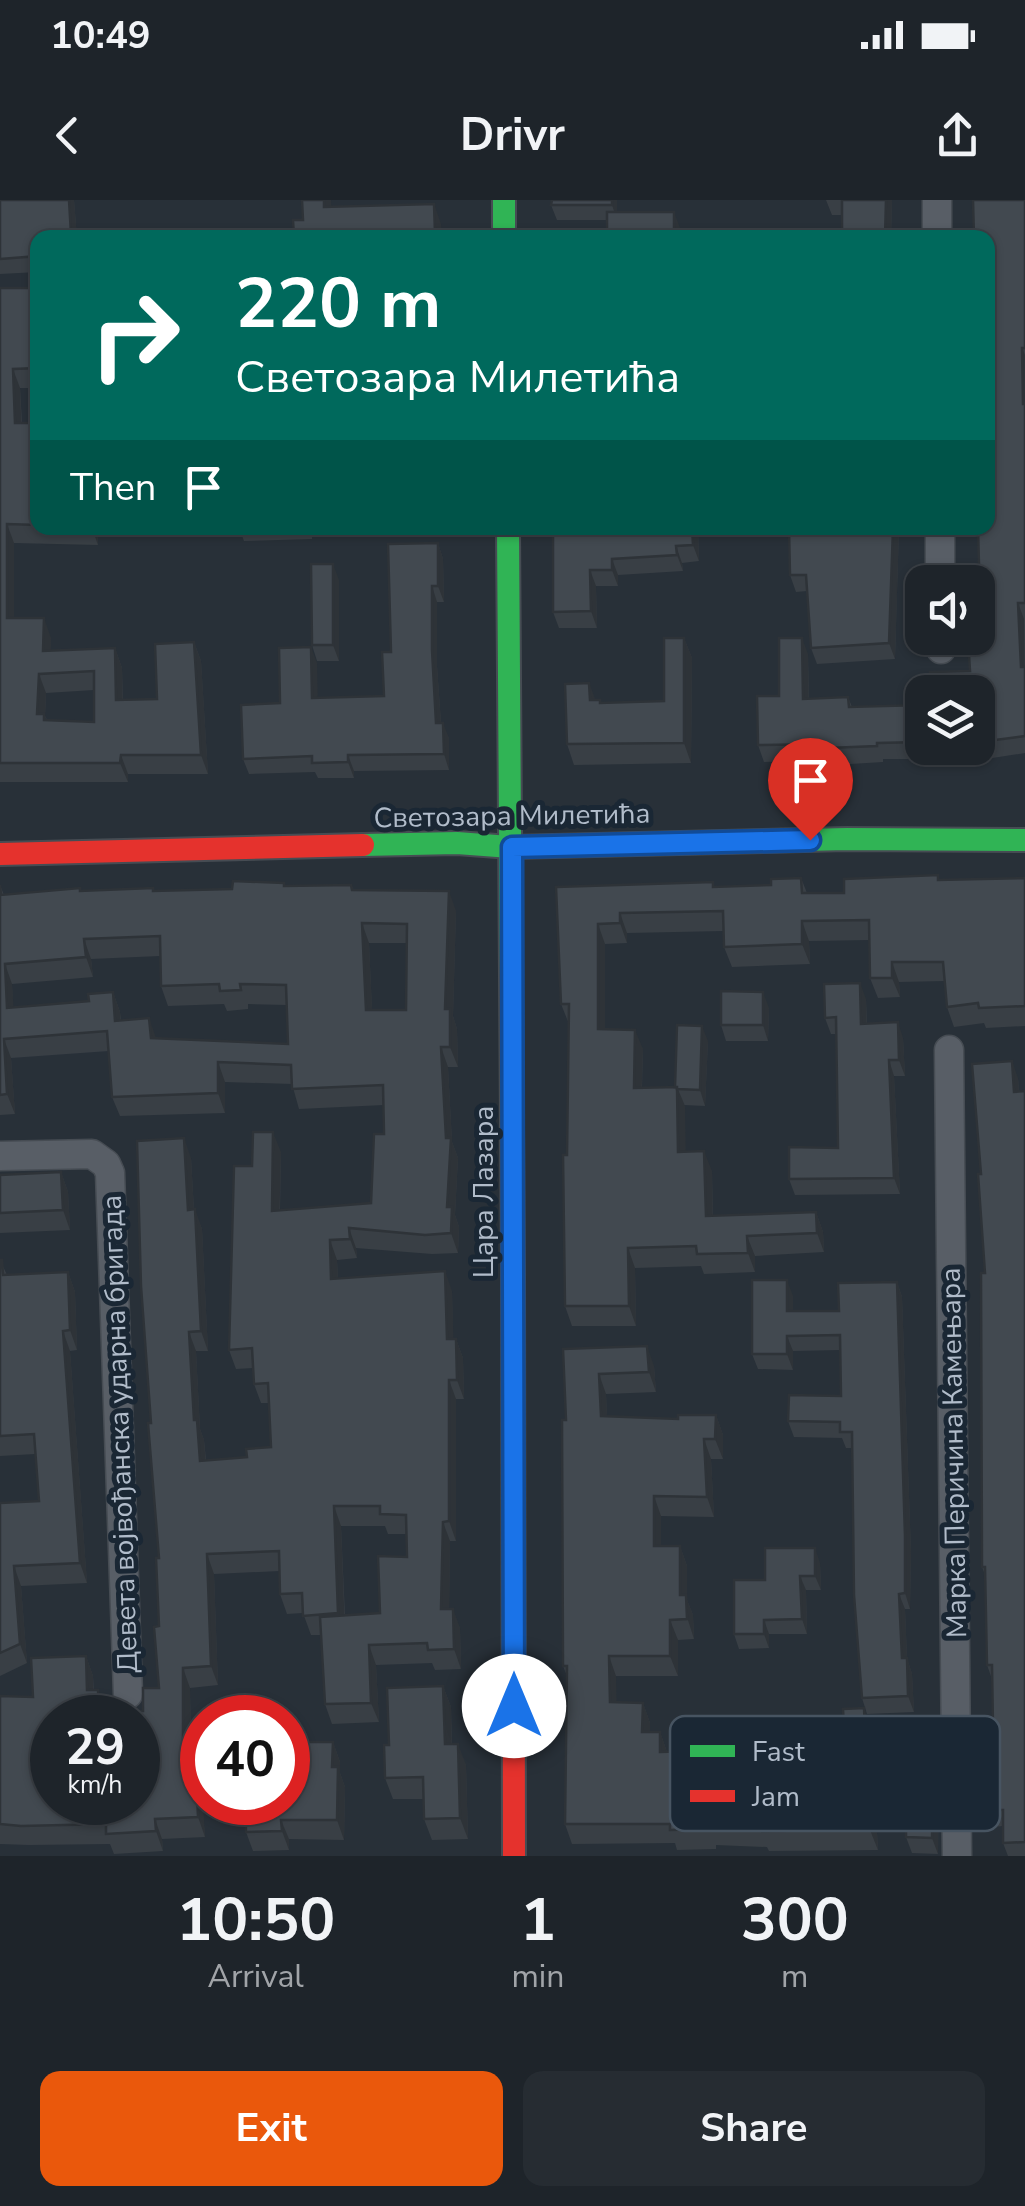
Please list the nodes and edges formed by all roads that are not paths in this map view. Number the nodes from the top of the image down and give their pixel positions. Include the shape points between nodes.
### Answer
1 (504, 200) edge
2 (937, 200) edge
3 (504, 230) edge
4 (937, 230) edge
5 (508, 535) edge
6 (940, 535) edge
7 (940, 565) edge
8 (1025, 840) edge
9 (512, 847) junction
10 (0, 854) edge
11 (949, 1050) dead end
12 (0, 1156) edge
13 (128, 1694) dead end
14 (956, 1716) edge
15 (957, 1831) edge
16 (514, 1856) edge
17 (957, 1856) edge

1 - 3 main road
2 - 4 street
5 - 9 main road, Цара Лазара
6 - 7 street
8 - 9 main road, Светозара Милетића
9 - 10 main road, Светозара Милетића
9 - 16 main road, Цара Лазара
11 - 14 street, Марка Перичина Камењара
12 - 13 street, Девета војвођанска ударна бригада via 92,1154 110,1172
15 - 17 street, Марка Перичина Камењара

